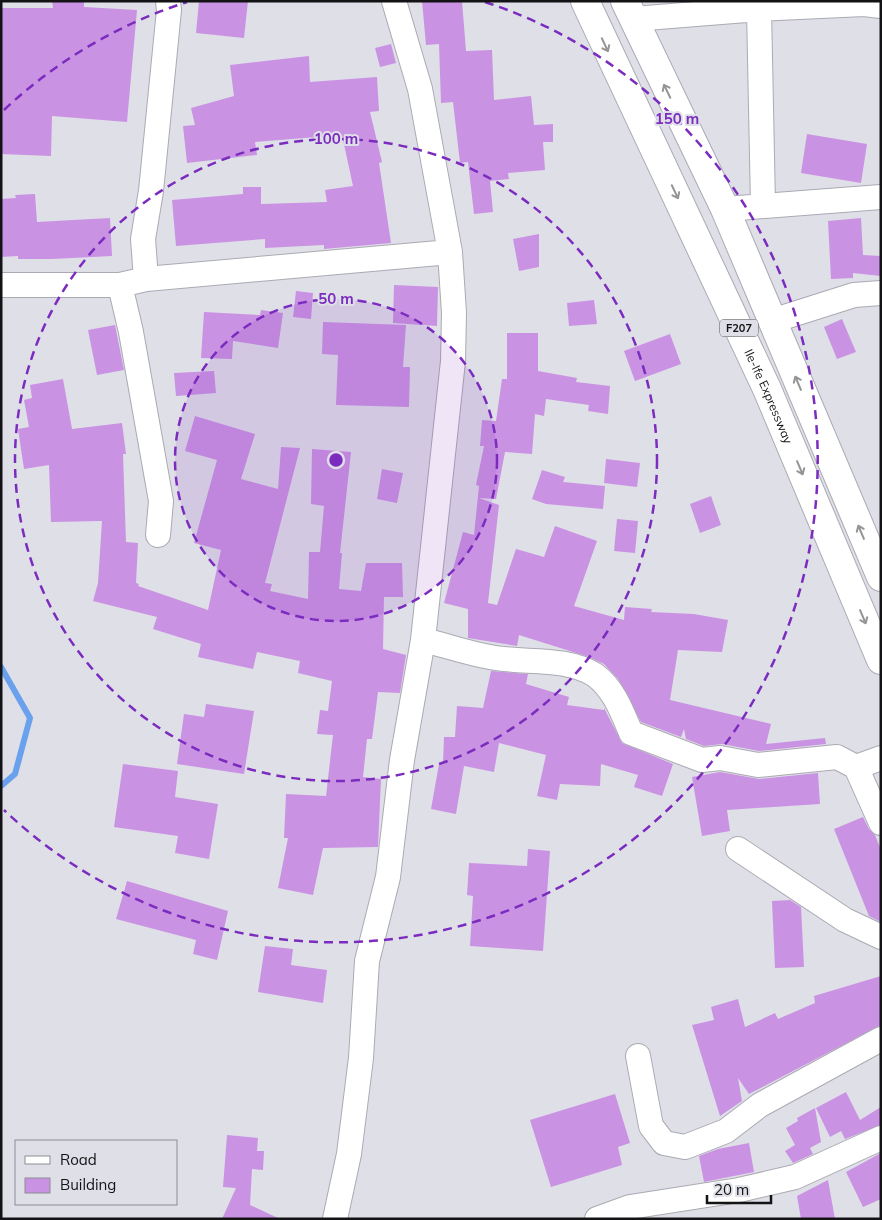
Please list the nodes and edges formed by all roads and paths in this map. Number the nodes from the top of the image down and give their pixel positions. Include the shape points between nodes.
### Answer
1 (168, 1) edge
2 (394, 1) edge
3 (584, 1) edge
4 (881, 6) edge
5 (759, 9) junction
6 (629, 10) edge
7 (881, 196) edge
8 (763, 206) junction
9 (724, 209) junction
10 (450, 252) junction
11 (146, 279) junction
12 (120, 285) junction
13 (1, 286) edge
14 (881, 293) edge
15 (772, 321) junction
16 (158, 535) dead end
17 (881, 577) edge
18 (423, 640) junction
19 (881, 660) edge
20 (881, 758) edge
21 (856, 766) junction
22 (881, 823) edge
23 (738, 849) dead end
24 (881, 938) edge
25 (881, 1039) edge
26 (638, 1056) dead end
27 (881, 1138) edge
28 (335, 1219) edge
29 (597, 1219) edge

1 - 11 street via 152,181 143,239
2 - 10 street via 420,88
3 -> 19 main road, Ile-Ife Expressway / F207 via 767,389
4 - 5 street
5 - 6 street
5 - 8 street
9 -> 6 main road, F207
7 - 8 street
8 - 9 street
9 - 15 main road, F207
10 - 11 street
10 - 18 street via 454,313 452,361
11 - 12 street
12 - 13 street
12 - 16 street via 161,500
14 - 15 street via 854,295
17 -> 15 main road, F207
18 - 21 street via 490,657 562,662 595,675 616,698 631,733 702,760 720,758 758,765 837,757
18 - 28 street via 402,760 388,877 367,961 361,1058 349,1154
20 - 21 street
21 - 22 street
23 - 24 street via 845,920
25 - 26 street via 760,1105 726,1131 685,1146 664,1143 651,1126
27 - 29 street via 795,1177 739,1190 630,1206

